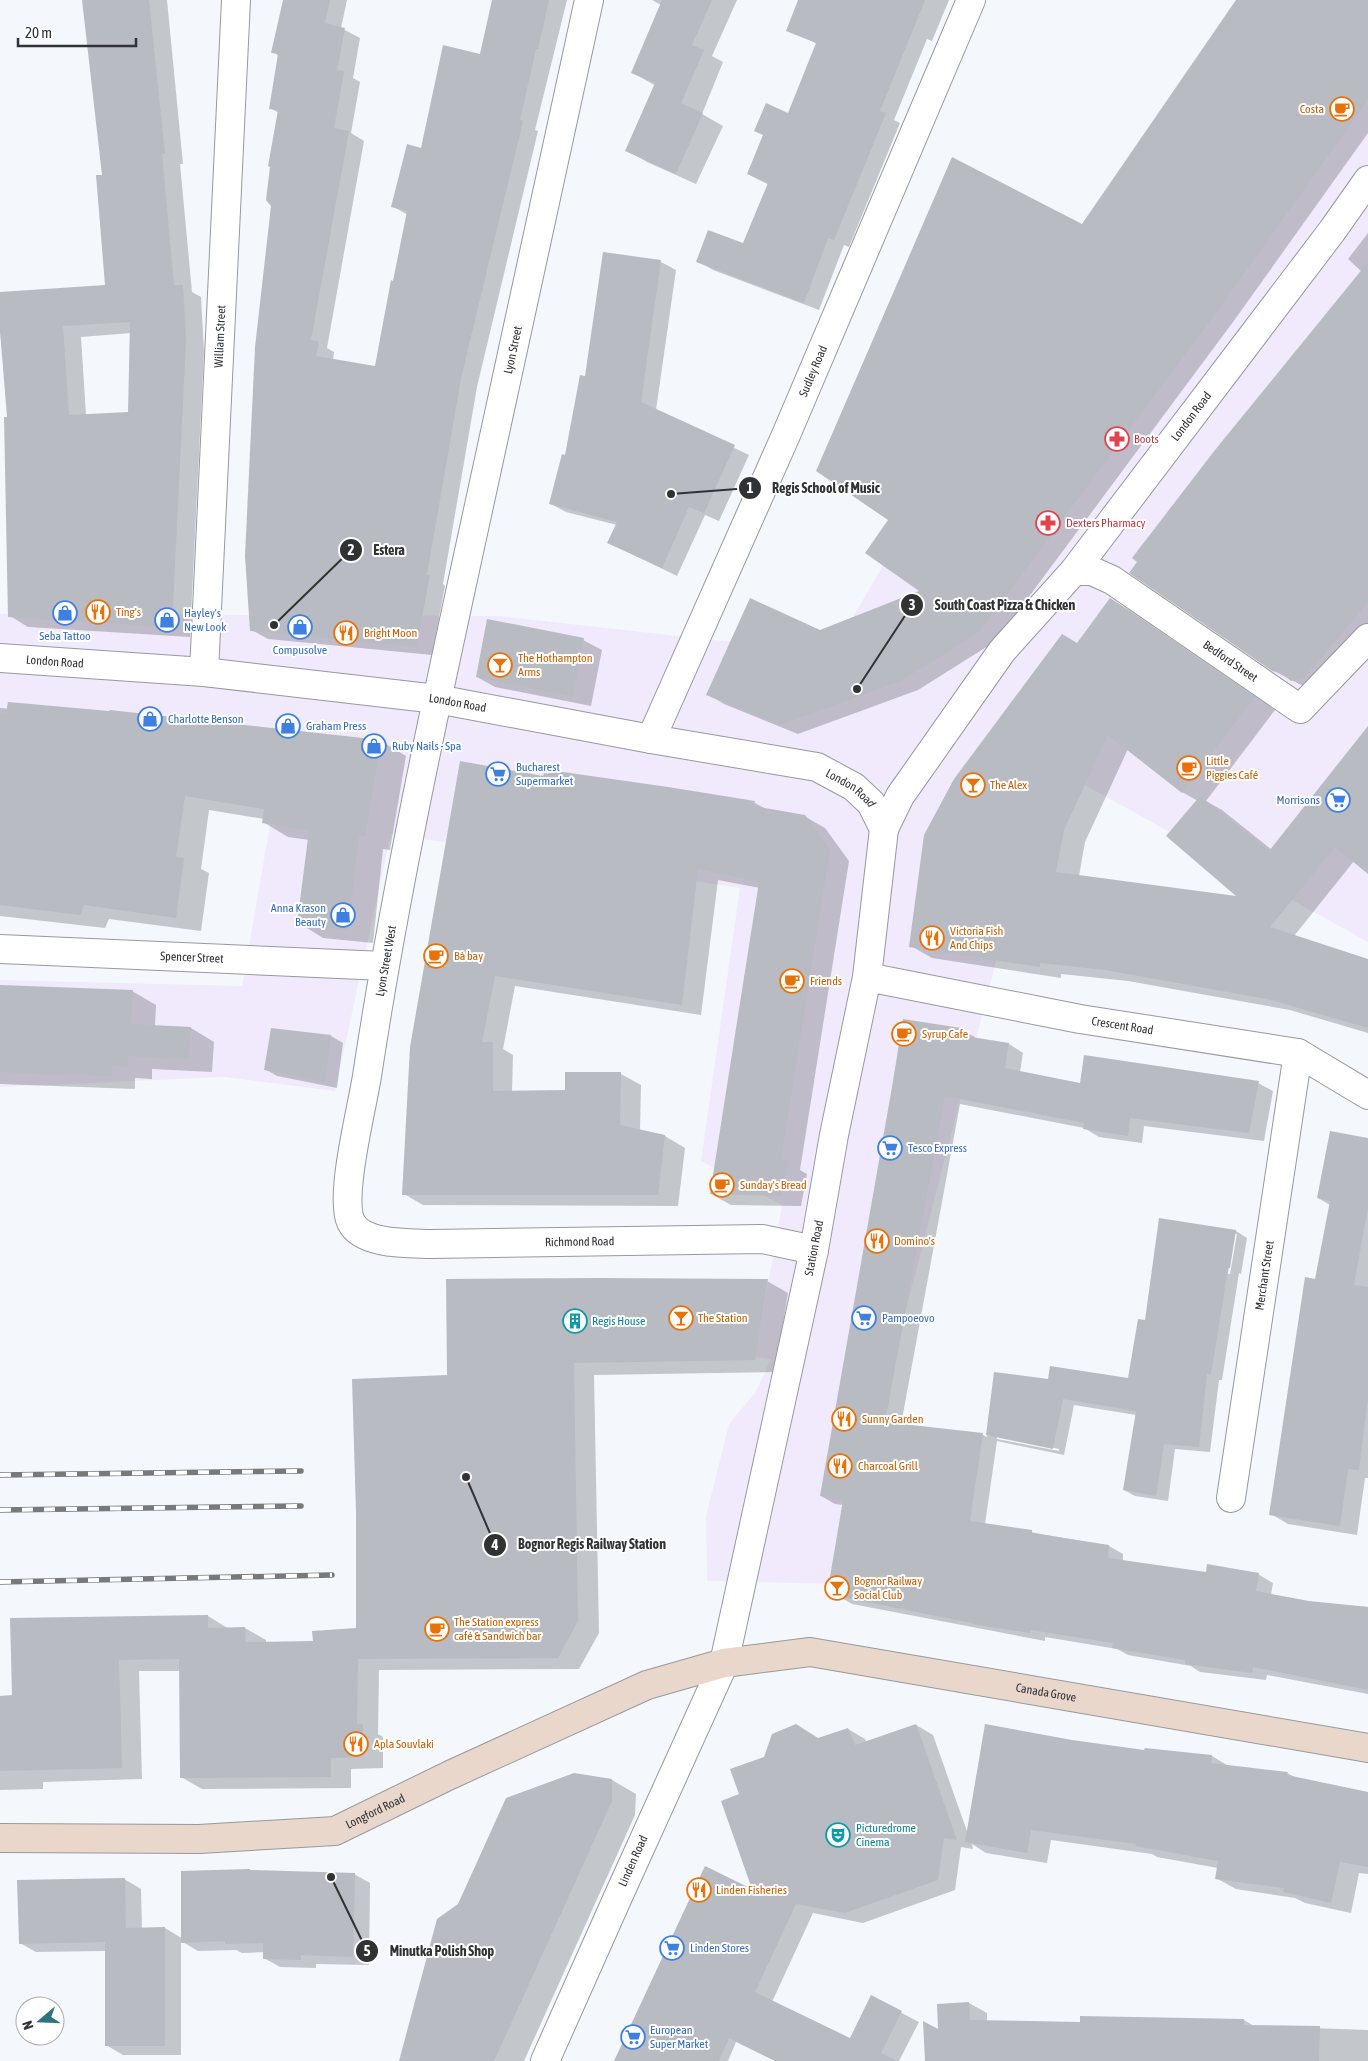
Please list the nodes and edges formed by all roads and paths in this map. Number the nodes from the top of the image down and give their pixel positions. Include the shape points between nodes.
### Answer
1 (236, 0) edge
2 (589, 0) edge
3 (971, 0) edge
4 (1368, 180) edge
5 (1074, 570) junction
6 (1368, 638) edge
7 (0, 658) edge
8 (204, 672) junction
9 (437, 699) junction
10 (650, 739) junction
11 (884, 829) junction
12 (0, 949) edge
13 (384, 966) junction
14 (867, 977) junction
15 (1298, 1053) junction
16 (1368, 1095) edge
17 (351, 1224) joint
18 (814, 1250) junction
19 (1231, 1498) dead end
20 (724, 1663) junction
21 (1368, 1748) edge
22 (0, 1838) edge
23 (545, 2061) edge

1 - 8 street, William Street
2 - 9 street, Lyon Street
3 - 10 street, Sudley Road via 786,435
4 - 5 street, London Road
5 - 6 street, Bedford Street via 1092,572 1112,580 1300,709
5 - 11 street, London Road via 1002,651 900,796
7 - 8 street, London Road
8 - 9 street, London Road
9 - 10 street, London Road
9 - 13 street, Lyon Street West
10 - 11 street, London Road via 817,767 854,787 871,803
11 - 14 street, Station Road
12 - 13 street, Spencer Street
13 - 17 street, Lyon Street West via 347,1187
14 - 15 street, Crescent Road via 1080,1018
14 - 18 street, Station Road
15 - 16 street, Crescent Road
15 - 19 street, Merchant Street
17 - 18 street, Richmond Road via 364,1235 387,1242 762,1240
18 - 20 street, Station Road
20 - 21 main road, Canada Grove via 810,1652
20 - 22 main road, Longford Road via 648,1685 335,1830 200,1839
20 - 23 street, Linden Road

